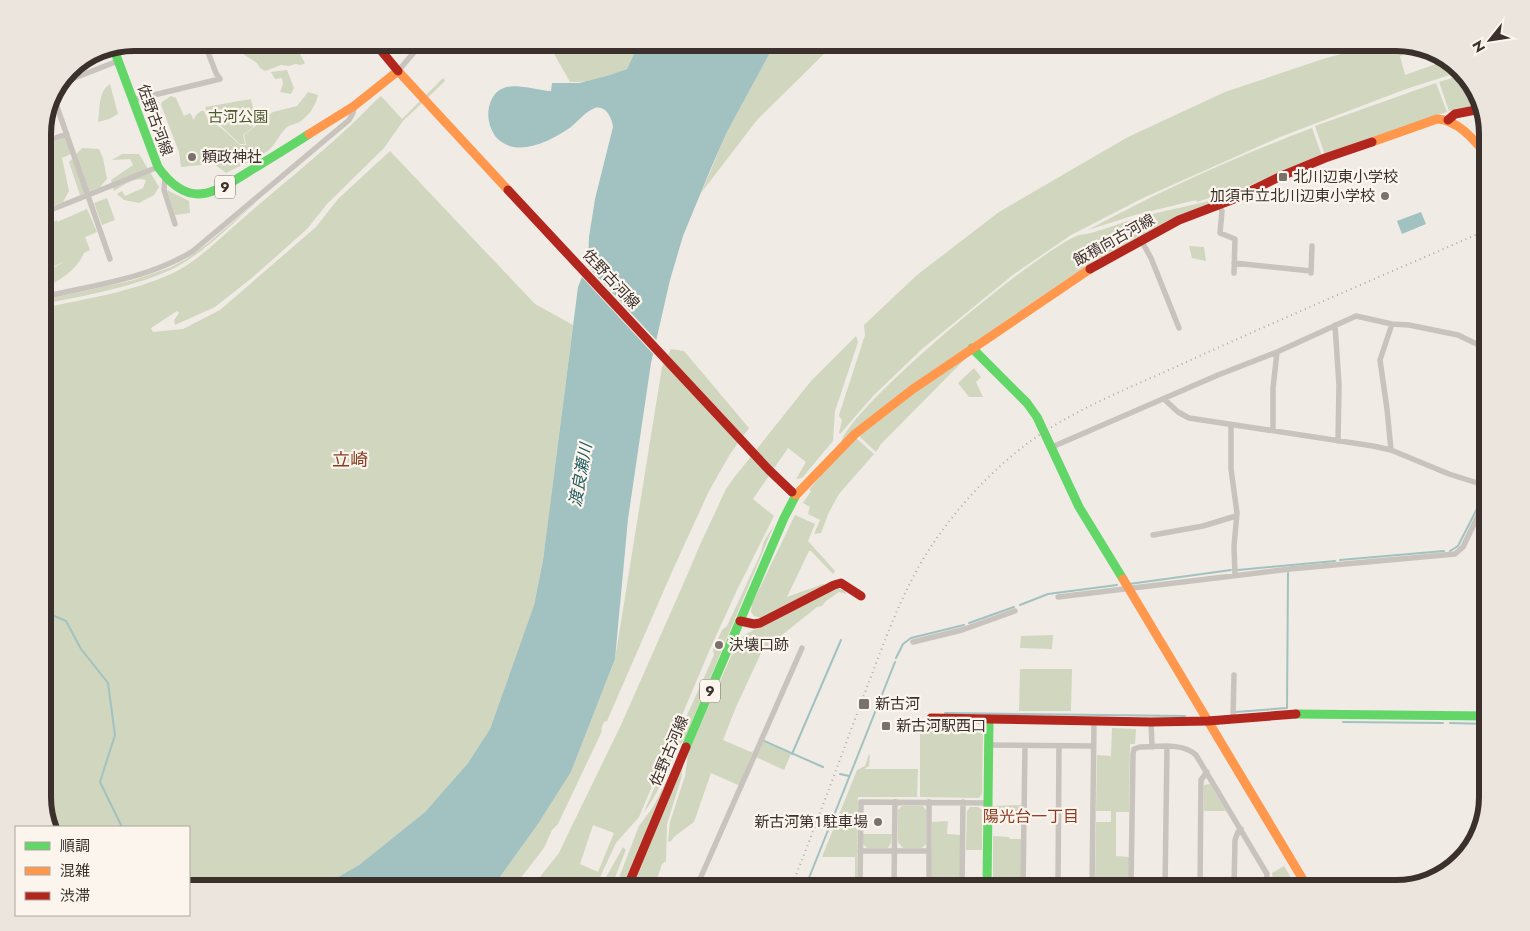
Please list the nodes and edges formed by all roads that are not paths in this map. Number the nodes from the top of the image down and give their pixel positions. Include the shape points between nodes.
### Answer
1 (207, 51) edge
2 (381, 51) edge
3 (417, 51) edge
4 (115, 54) edge
5 (118, 61) junction
6 (401, 75) junction
7 (73, 78) edge
8 (133, 100) junction
9 (57, 105) edge
10 (354, 106) junction
11 (1475, 110) edge
12 (1448, 120) junction
13 (67, 134) junction
14 (51, 139) edge
15 (1479, 147) edge
16 (158, 167) junction
17 (165, 177) junction
18 (88, 196) junction
19 (1220, 205) junction
20 (51, 210) edge
21 (176, 224) dead end
22 (1141, 240) junction
23 (1312, 246) dead end
24 (110, 259) dead end
25 (1234, 263) junction
26 (1234, 273) dead end
27 (51, 295) edge
28 (1392, 324) junction
29 (1335, 325) junction
30 (1179, 328) dead end
31 (1479, 346) edge
32 (972, 348) junction
33 (1277, 352) junction
34 (1164, 399) junction
35 (1231, 425) junction
36 (1273, 430) junction
37 (1338, 441) junction
38 (1052, 447) junction
39 (1391, 450) junction
40 (1479, 483) edge
41 (796, 495) junction
42 (1479, 514) edge
43 (1236, 516) junction
44 (1153, 535) dead end
45 (1235, 575) junction
46 (1127, 588) junction
47 (861, 596) dead end
48 (1058, 597) dead end
49 (1015, 611) dead end
50 (740, 621) junction
51 (913, 642) dead end
52 (802, 648) dead end
53 (1234, 675) dead end
54 (1479, 716) edge
55 (931, 718) dead end
56 (1233, 718) junction
57 (989, 719) junction
58 (1094, 720) junction
59 (1208, 721) junction
60 (1151, 722) junction
61 (989, 745) junction
62 (1025, 746) junction
63 (1059, 746) junction
64 (1093, 746) junction
65 (1152, 747) junction
66 (1167, 747) junction
67 (1207, 772) junction
68 (895, 802) junction
69 (929, 802) junction
70 (963, 802) junction
71 (988, 803) junction
72 (1241, 830) junction
73 (860, 851) junction
74 (895, 851) junction
75 (929, 851) junction
76 (630, 880) edge
77 (700, 880) edge
78 (860, 880) edge
79 (894, 880) edge
80 (929, 880) edge
81 (962, 880) edge
82 (987, 880) edge
83 (1023, 880) edge
84 (1058, 880) edge
85 (1092, 880) edge
86 (1131, 880) edge
87 (1165, 880) edge
88 (1200, 880) edge
89 (1234, 880) edge
90 (1267, 880) edge
91 (1303, 880) edge

1 - 8 street via 220,79
2 - 6 main road
3 - 6 street
4 - 5 main road, 佐野古河線 / 9
5 - 7 street
5 - 8 main road, 佐野古河線 / 9
6 - 10 main road, 佐野古河線 / 9
6 - 41 main road, 佐野古河線
8 - 16 main road, 佐野古河線 / 9
9 - 13 street
10 - 17 main road, 佐野古河線 / 9 via 217,191 195,195
10 - 27 street via 349,120 184,257 143,274
11 - 12 main road, 飯積向古河線 via 1455,114
12 - 15 main road
12 - 19 main road, 飯積向古河線 via 1437,119 1325,158
13 - 14 street
13 - 18 street
16 - 17 main road, 佐野古河線 / 9
16 - 18 street
17 - 21 street via 164,190
18 - 20 street
18 - 24 street
19 - 22 main road, 飯積向古河線 via 1183,218
19 - 25 street via 1220,233 1235,239
22 - 30 street
22 - 32 main road, 飯積向古河線 via 1064,284
23 - 25 street via 1311,272
25 - 26 street
28 - 29 street via 1356,316
28 - 31 street via 1458,335
28 - 39 street via 1380,360
29 - 33 street
29 - 37 street
32 - 38 main road via 1033,411
32 - 41 main road, 飯積向古河線 via 856,434
33 - 34 street
33 - 36 street
34 - 35 street via 1189,418
34 - 38 street
35 - 36 street
35 - 43 street
36 - 37 street
37 - 39 street
38 - 46 main road via 1074,497
39 - 40 street
41 - 50 main road, 佐野古河線 / 9
42 - 45 street via 1463,547 1455,554
43 - 44 street
43 - 45 street
45 - 46 street
46 - 48 street
46 - 59 main road
47 - 50 main road via 841,583 760,623
49 - 51 street via 962,630
50 - 76 main road, 佐野古河線 / 9
52 - 77 street
53 - 56 street
54 - 56 main road via 1295,714
55 - 57 main road
56 - 59 main road
57 - 58 main road
57 - 61 main road
58 - 60 main road
58 - 64 street
59 - 60 main road
59 - 91 main road
60 - 65 street
61 - 62 street
61 - 71 main road
62 - 63 street
62 - 83 street
63 - 64 street
63 - 84 street
64 - 85 street
65 - 66 street
65 - 86 street via 1137,747 1132,754
66 - 67 street via 1190,750
66 - 87 street
67 - 72 street
67 - 88 street via 1201,780
68 - 69 street
68 - 73 street via 861,802
68 - 74 street
69 - 70 street
69 - 75 street
70 - 71 street
70 - 81 street
71 - 82 main road
72 - 89 street via 1235,840
72 - 90 street via 1267,874
73 - 74 street
73 - 78 street
74 - 75 street
74 - 79 street
75 - 80 street

